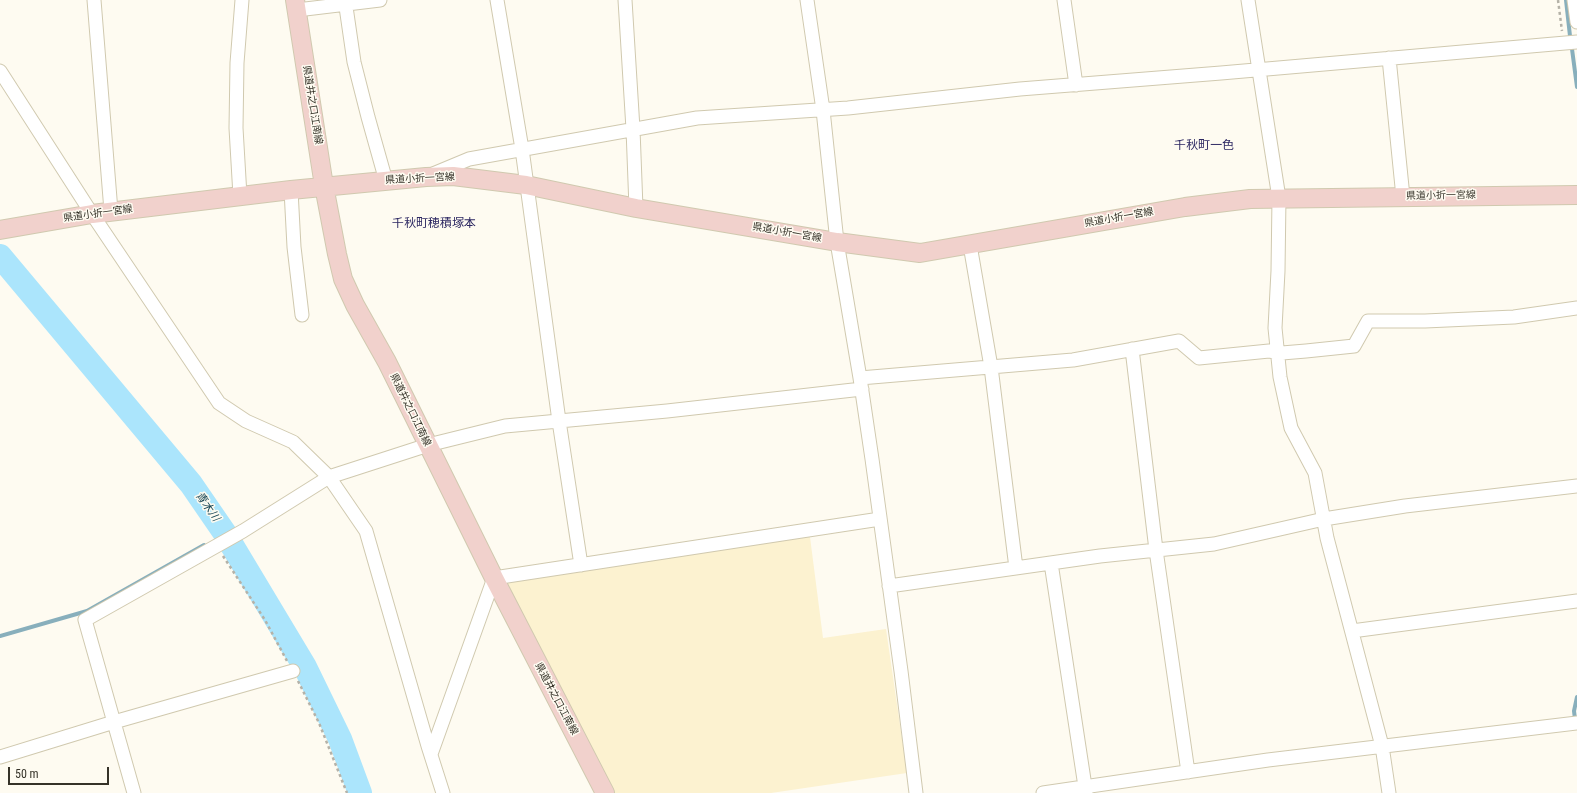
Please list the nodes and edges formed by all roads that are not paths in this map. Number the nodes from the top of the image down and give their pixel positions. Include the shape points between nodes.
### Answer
1 (94, 0) edge
2 (242, 0) edge
3 (380, 0) edge
4 (497, 0) edge
5 (626, 0) edge
6 (807, 0) edge
7 (1064, 0) edge
8 (1248, 0) edge
9 (1574, 0) edge
10 (345, 2) edge
11 (296, 5) edge
12 (1577, 22) edge
13 (1577, 42) edge
14 (1389, 58) junction
15 (1258, 70) junction
16 (0, 71) edge
17 (1076, 85) junction
18 (823, 110) junction
19 (633, 129) junction
20 (522, 149) junction
21 (426, 177) junction
22 (386, 181) junction
23 (324, 186) junction
24 (526, 186) junction
25 (291, 190) junction
26 (1577, 195) edge
27 (240, 196) junction
28 (1403, 197) junction
29 (1279, 198) junction
30 (636, 208) junction
31 (111, 211) junction
32 (92, 214) junction
33 (2, 229) edge
34 (837, 242) junction
35 (970, 245) junction
36 (1577, 308) edge
37 (302, 315) dead end
38 (1132, 349) junction
39 (1277, 352) junction
40 (991, 367) junction
41 (861, 383) junction
42 (559, 421) junction
43 (428, 445) junction
44 (329, 477) junction
45 (1577, 486) edge
46 (880, 519) junction
47 (1324, 519) junction
48 (1156, 550) junction
49 (1052, 563) junction
50 (581, 565) junction
51 (1016, 568) junction
52 (494, 578) junction
53 (889, 586) junction
54 (1577, 601) edge
55 (1352, 631) junction
56 (293, 671) dead end
57 (114, 722) junction
58 (1577, 723) edge
59 (1382, 746) junction
60 (431, 754) junction
61 (0, 757) edge
62 (1188, 772) junction
63 (1086, 790) edge
64 (134, 793) edge
65 (443, 793) edge
66 (605, 793) edge
67 (916, 793) edge
68 (1043, 793) edge
69 (1388, 793) edge

1 - 31 street
2 - 27 street via 236,84
3 - 10 street
4 - 20 street
5 - 19 street
6 - 18 street
7 - 17 street
8 - 15 street
9 - 12 street
10 - 11 street
10 - 22 street via 354,62
11 - 23 main road, 県道井之口江南線
13 - 14 street
14 - 15 street
14 - 28 street
15 - 17 street
15 - 29 street
16 - 32 street
17 - 18 street
18 - 19 street via 697,118
18 - 34 street
19 - 20 street
19 - 30 street
20 - 21 street via 469,159
20 - 24 street
21 - 22 main road, 県道小折一宮線
21 - 24 main road, 県道小折一宮線 via 453,176
22 - 23 main road, 県道小折一宮線
23 - 25 main road, 県道小折一宮線
23 - 43 main road, 県道井之口江南線 via 343,279
24 - 30 main road, 県道小折一宮線
24 - 42 street
25 - 27 main road, 県道小折一宮線
25 - 37 street via 294,247
26 - 28 main road, 県道小折一宮線
27 - 31 main road, 県道小折一宮線
28 - 29 main road, 県道小折一宮線
29 - 35 main road, 県道小折一宮線 via 1185,207
29 - 39 street via 1275,328
30 - 34 main road, 県道小折一宮線
31 - 32 main road, 県道小折一宮線
32 - 33 main road, 県道小折一宮線
32 - 44 street via 219,403 246,421 292,442
34 - 35 main road, 県道小折一宮線 via 920,253
34 - 41 street
35 - 40 street
36 - 39 street via 1514,317 1368,321 1354,346
38 - 39 street via 1179,340 1199,358
38 - 40 street via 1073,360
38 - 48 street
39 - 47 street via 1291,428 1315,473
40 - 41 street
40 - 51 street
41 - 42 street via 667,411
41 - 46 street
42 - 43 street via 506,426
42 - 50 street
43 - 44 street
43 - 52 main road, 県道井之口江南線
44 - 57 street via 240,532 85,620
44 - 60 street via 366,531
45 - 47 street via 1405,506
46 - 50 street
46 - 53 street
47 - 48 street via 1214,544
47 - 55 street
48 - 49 street
48 - 62 street
49 - 51 street
49 - 63 street
50 - 52 street
51 - 53 street
52 - 60 street
52 - 66 main road, 県道井之口江南線
53 - 67 street
54 - 55 street
55 - 59 street
56 - 57 street
57 - 61 street
57 - 64 street
58 - 59 street
59 - 62 street
59 - 69 street
60 - 65 street
62 - 63 street
63 - 68 street

